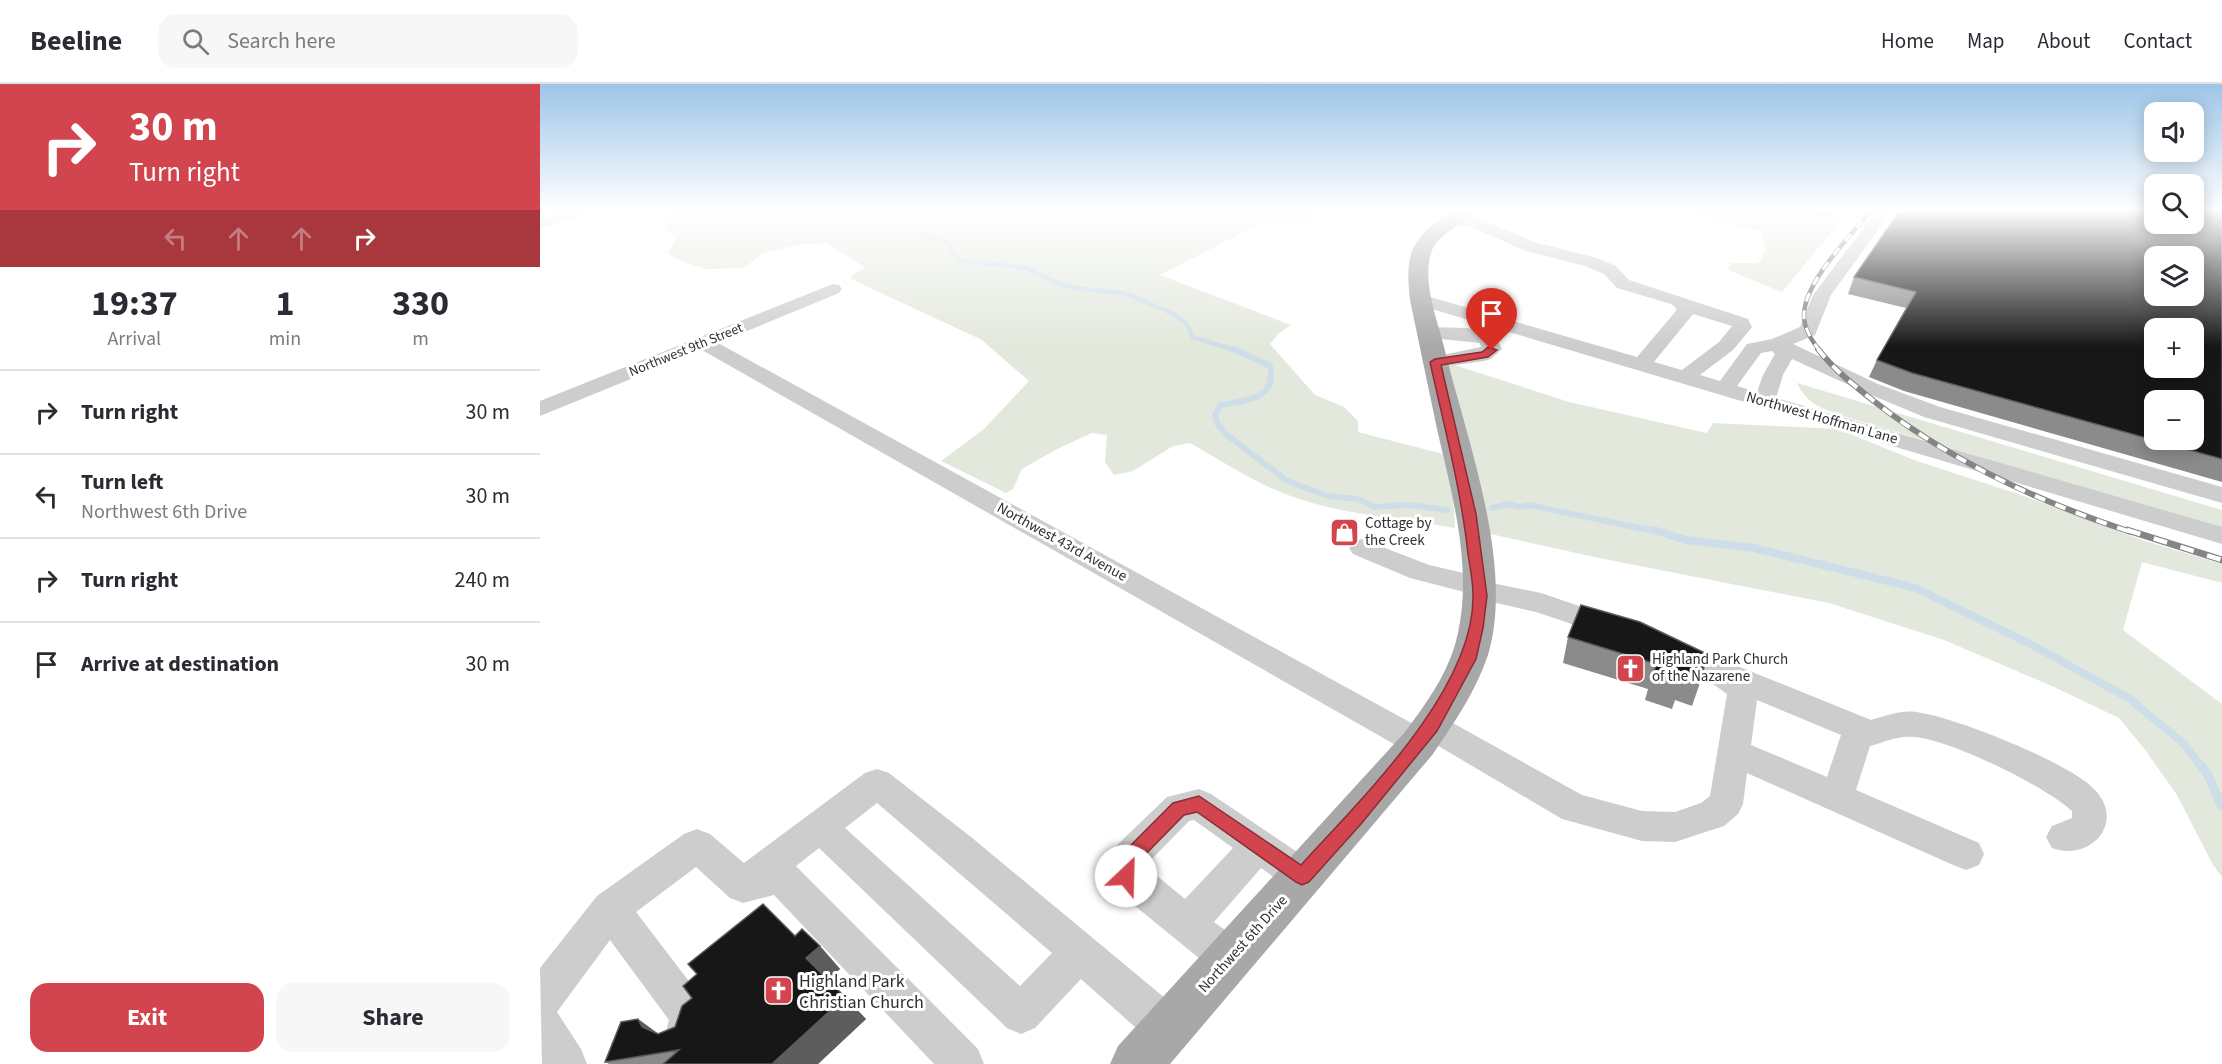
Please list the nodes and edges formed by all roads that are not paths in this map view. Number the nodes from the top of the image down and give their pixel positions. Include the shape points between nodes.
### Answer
1 (1419, 255) edge
2 (1562, 255) edge
3 (1852, 255) edge
4 (833, 290) dead end
5 (1686, 306) junction
6 (1457, 311) junction
7 (1435, 332) junction
8 (704, 343) junction
9 (1777, 344) junction
10 (1641, 365) junction
11 (1686, 378) junction
12 (1724, 390) junction
13 (1764, 402) junction
14 (540, 409) edge
15 (2222, 495) edge
16 (2222, 536) edge
17 (1362, 548) dead end
18 (1480, 588) junction
19 (1717, 671) junction
20 (1859, 729) junction
21 (1425, 734) junction
22 (1734, 752) junction
23 (1837, 798) junction
24 (820, 827) junction
25 (2064, 837) dead end
26 (1258, 845) junction
27 (1966, 854) dead end
28 (1302, 876) junction
29 (743, 886) junction
30 (610, 909) junction
31 (1187, 924) junction
32 (1080, 952) junction
33 (1230, 957) junction
34 (540, 1001) edge
35 (540, 1023) edge
36 (689, 1023) edge
37 (1152, 1046) edge
38 (566, 1064) edge
39 (963, 1064) edge

1 - 7 main road, Northwest 6th Drive via 1416,265
2 - 5 street via 1591,262 1610,270 1623,284
3 - 9 street via 1822,295 1808,331
4 - 8 street, Northwest 9th Street
5 - 10 street
5 - 11 street via 1733,319 1742,327 1726,346
6 - 7 street, Northwest Hoffman Lane
6 - 7 street
6 - 10 street, Northwest Hoffman Lane
7 - 18 main road, Northwest 6th Drive
8 - 14 street, Northwest 9th Street
8 - 21 street, Northwest 43rd Avenue
9 - 12 street via 1754,348
9 - 13 street via 1785,354
9 - 15 street via 1932,412
10 - 11 street, Northwest Hoffman Lane
11 - 12 street, Northwest Hoffman Lane
12 - 13 street, Northwest Hoffman Lane
13 - 16 street, Northwest Hoffman Lane
17 - 18 street via 1415,571
18 - 19 street via 1542,603 1682,654
18 - 21 main road, Northwest 6th Drive via 1468,659
19 - 20 street
19 - 22 street via 1743,690
20 - 23 street
20 - 25 street via 1870,733 1895,725 1926,726 2054,778 2084,800 2090,818 2087,830 2077,837
21 - 22 street, Northwest 43rd Avenue via 1574,808 1642,826 1675,827 1712,815 1726,804
21 - 28 main road, Northwest 6th Drive
22 - 23 street
23 - 27 street
24 - 29 street
24 - 32 street via 877,783
24 - 32 street via 1020,1014
26 - 28 street
26 - 31 street
26 - 31 street via 1199,804 1179,808 1127,861 1126,876
28 - 33 main road, Northwest 6th Drive
29 - 30 street via 697,845
29 - 39 street via 781,876
30 - 34 street
30 - 36 street
31 - 33 street
32 - 37 street
33 - 37 main road, Northwest 6th Drive
35 - 38 street

